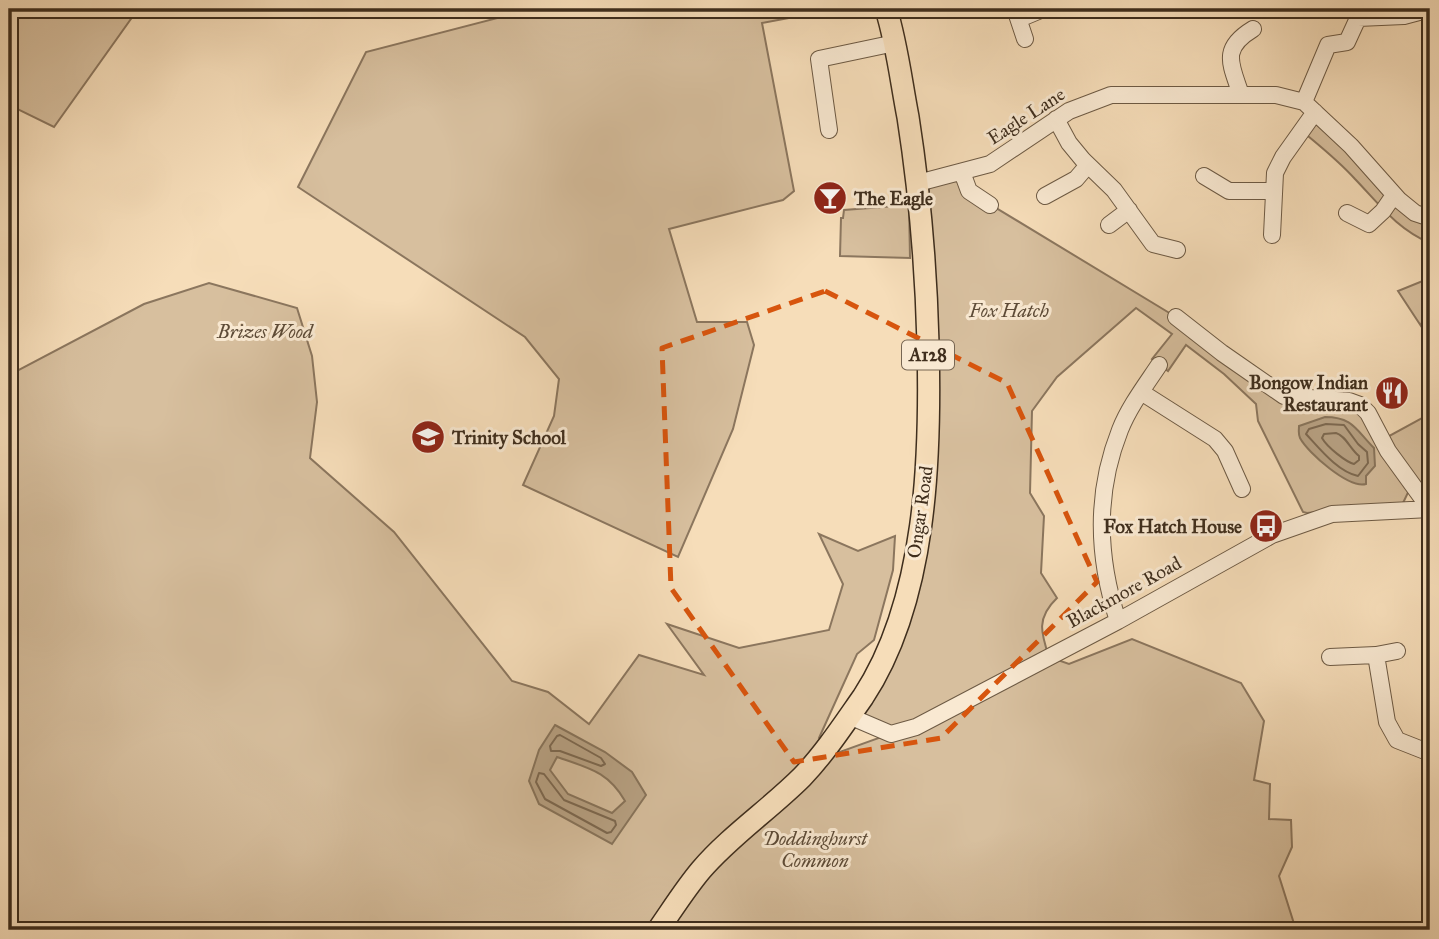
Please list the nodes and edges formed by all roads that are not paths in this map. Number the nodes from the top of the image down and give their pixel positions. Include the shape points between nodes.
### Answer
1 (886, 9) edge
2 (1043, 9) edge
3 (1419, 12) dead end
4 (1017, 14) edge
5 (1253, 29) dead end
6 (1025, 39) dead end
7 (895, 43) junction
8 (1241, 95) junction
9 (1310, 107) junction
10 (1056, 119) junction
11 (829, 130) dead end
12 (1088, 165) junction
13 (962, 172) junction
14 (1204, 176) dead end
15 (918, 183) junction
16 (1390, 190) junction
17 (1273, 191) junction
18 (1045, 197) dead end
19 (990, 205) dead end
20 (1129, 210) junction
21 (1347, 214) dead end
22 (1430, 218) edge
23 (1109, 225) dead end
24 (1272, 235) dead end
25 (1177, 250) dead end
26 (1176, 317) dead end
27 (1159, 365) dead end
28 (1141, 392) junction
29 (1242, 489) dead end
30 (1430, 509) edge
31 (1118, 621) junction
32 (1397, 651) dead end
33 (1376, 655) junction
34 (1330, 657) dead end
35 (849, 716) junction
36 (1430, 753) edge
37 (658, 930) edge

1 - 7 main road, Ongar Road / A128
2 - 4 street
3 - 9 street via 1358,18 1347,42 1328,45
4 - 6 street
5 - 8 street via 1231,49 1230,62
7 - 11 street via 819,59
7 - 15 main road, Ongar Road / A128
8 - 9 street, Eagle Lane via 1276,95
8 - 10 street, Eagle Lane via 1111,95
9 - 16 street
9 - 17 street via 1275,173
10 - 12 street
10 - 13 street, Eagle Lane via 990,164
12 - 18 street
12 - 20 street
13 - 15 street, Eagle Lane
13 - 19 street via 969,191
14 - 17 street via 1229,191
15 - 35 main road, Ongar Road / A128 via 925,244 930,413 924,503 892,640
16 - 21 street via 1383,211 1368,224
16 - 22 street via 1415,214
17 - 24 street
20 - 23 street
20 - 25 street via 1153,244
26 - 30 street via 1283,396 1360,405
27 - 28 street
28 - 29 street via 1215,439
28 - 31 street via 1120,430 1103,491 1101,551
30 - 31 street, Blackmore Road via 1332,514 1308,520 1272,535
31 - 35 street, Blackmore Road via 916,727 891,734
32 - 33 street
33 - 34 street
33 - 36 street via 1387,722 1397,740
35 - 37 main road, Ongar Road / A128 via 802,776 702,869

